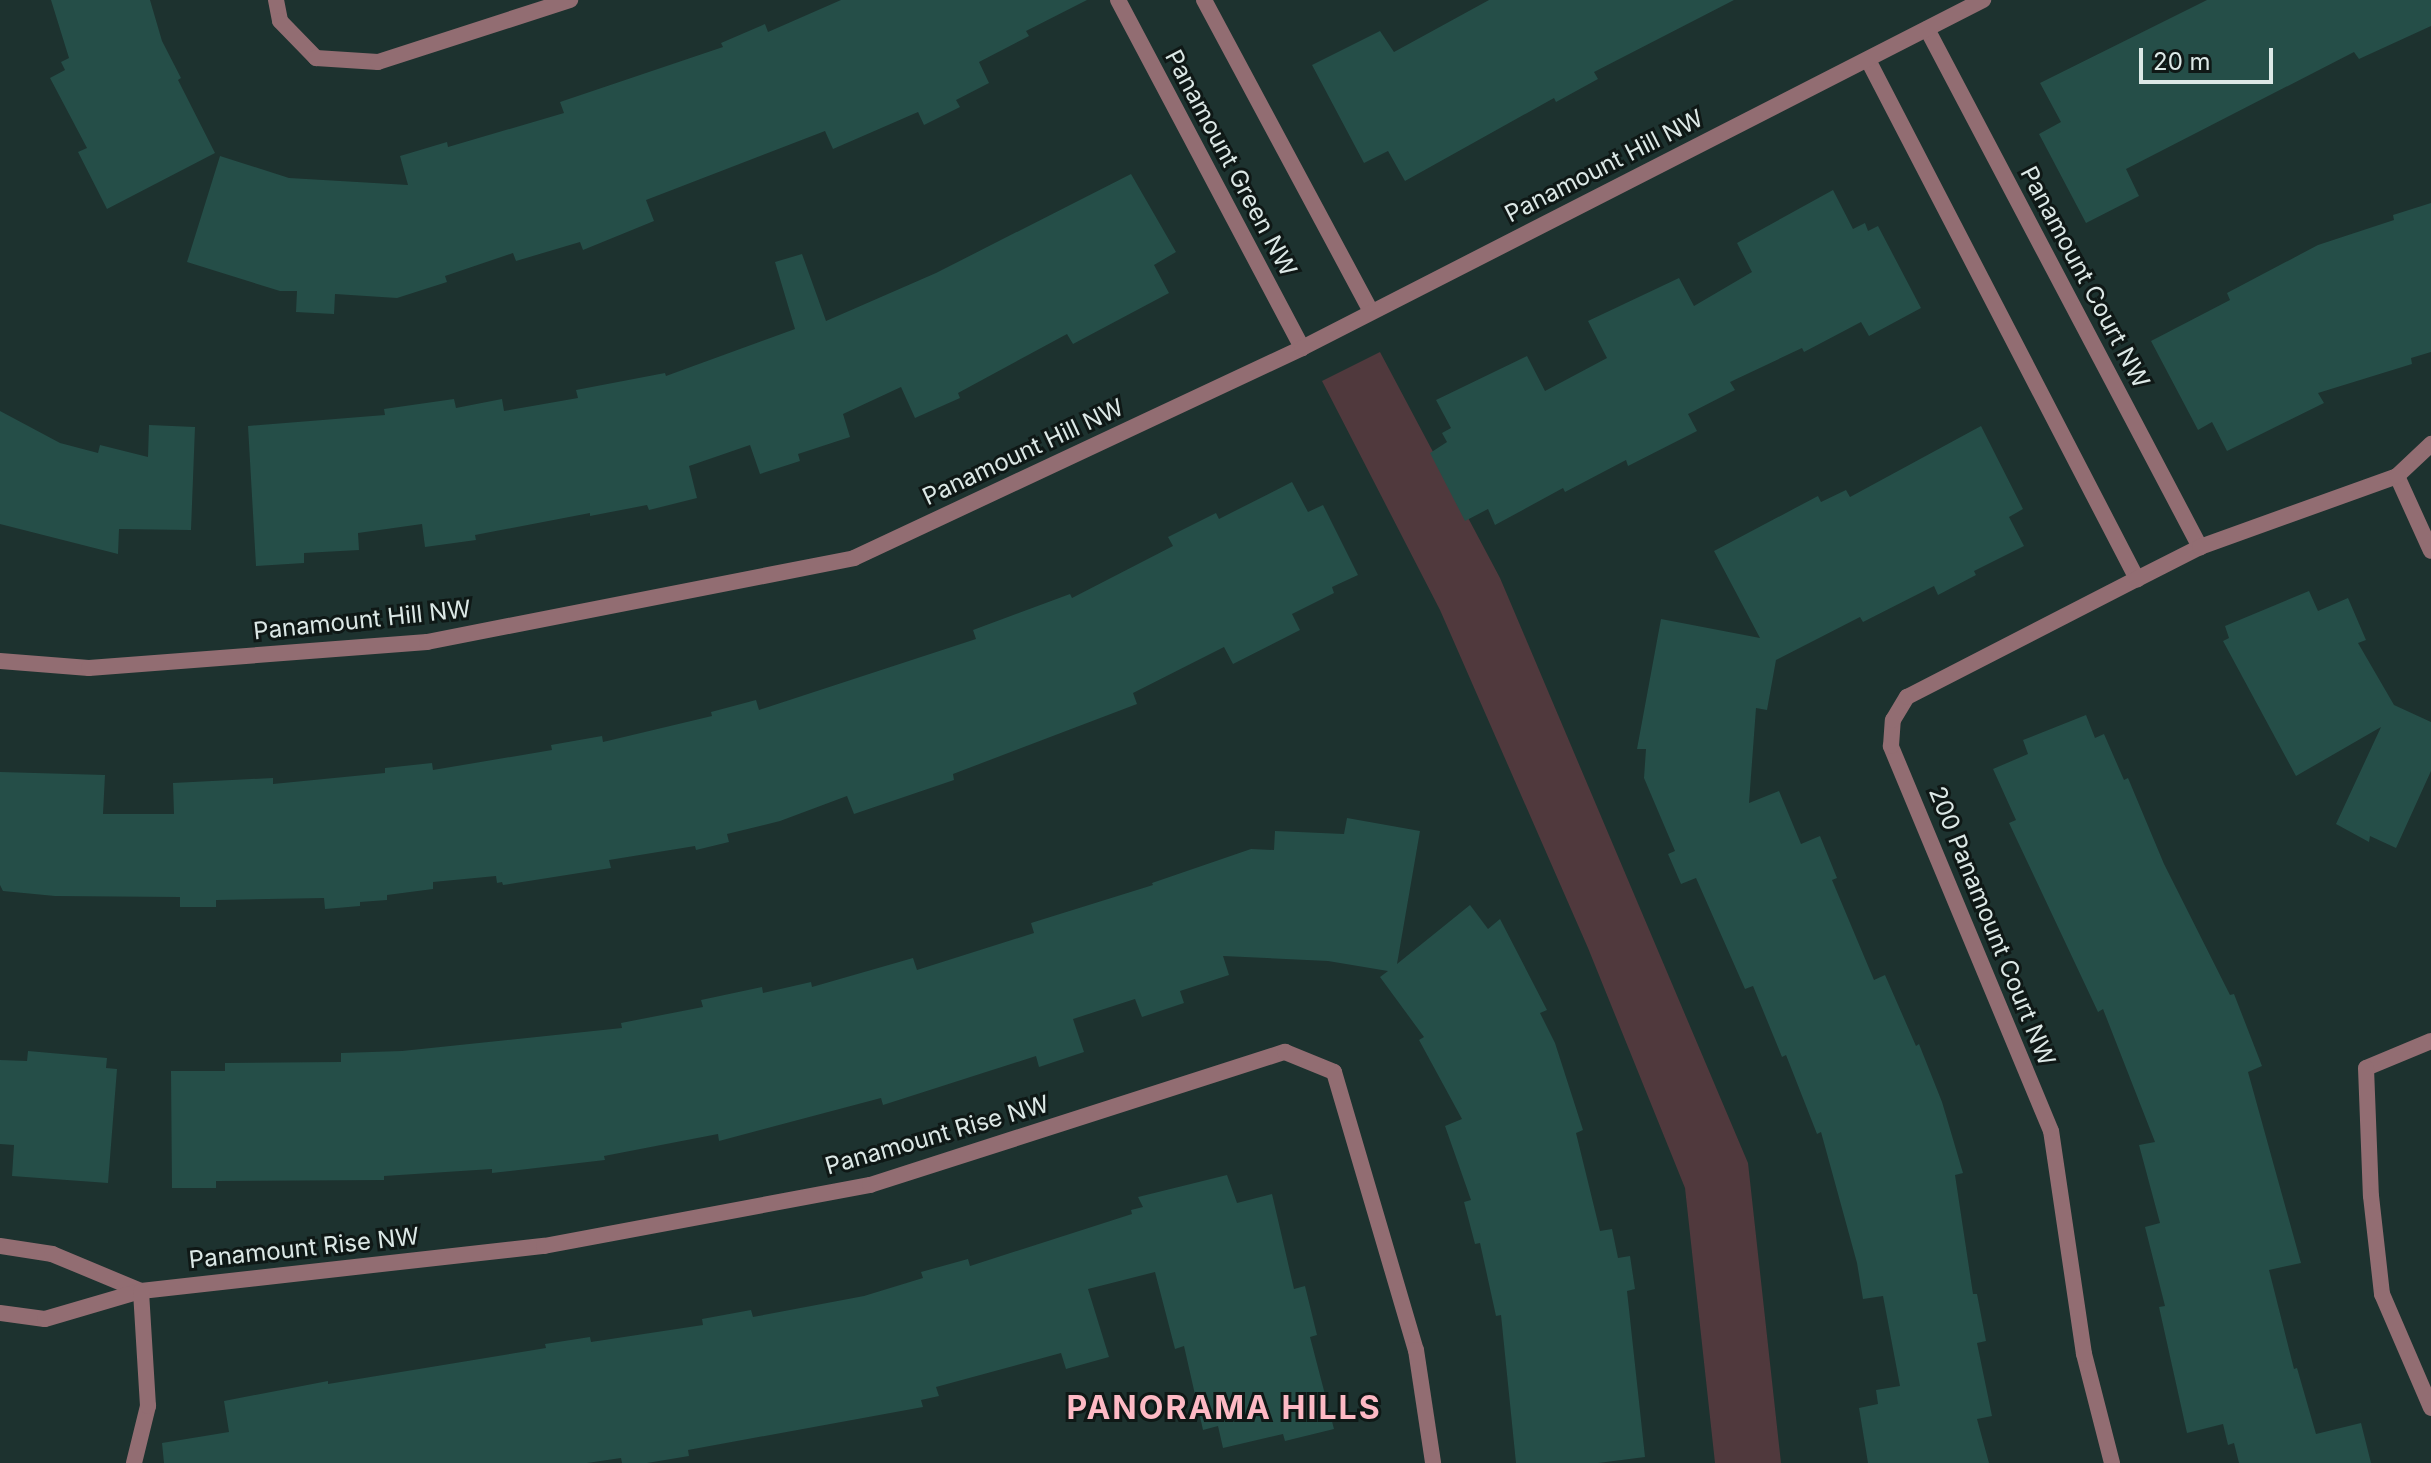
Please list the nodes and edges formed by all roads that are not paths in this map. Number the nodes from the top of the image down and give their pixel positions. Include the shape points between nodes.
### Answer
1 (276, 0) edge
2 (570, 0) edge
3 (1118, 0) edge
4 (1204, 0) edge
5 (1983, 0) edge
6 (1927, 29) junction
7 (1868, 60) junction
8 (1371, 311) junction
9 (1302, 348) junction
10 (2431, 444) edge
11 (2397, 476) junction
12 (2200, 547) junction
13 (2431, 551) edge
14 (2137, 579) junction
15 (0, 661) edge
16 (2431, 1041) edge
17 (0, 1246) edge
18 (141, 1291) junction
19 (0, 1313) edge
20 (2431, 1408) edge
21 (134, 1463) edge
22 (1433, 1463) edge
23 (2112, 1463) edge

1 - 2 street via 280,21 316,58 378,62
3 - 9 street, Panamount Green NW
4 - 8 street
5 - 6 street, Panamount Hill NW
6 - 7 street, Panamount Hill NW
6 - 12 street, Panamount Court NW
7 - 8 street, Panamount Hill NW
7 - 14 street
8 - 9 street, Panamount Hill NW
9 - 15 street, Panamount Hill NW via 854,558 427,642 89,668
10 - 11 street
11 - 12 street, 200 Panamount Court NW
11 - 13 street
12 - 14 street, 200 Panamount Court NW
14 - 23 street, 200 Panamount Court NW via 1907,697 1893,720 1891,746 2051,1131 2084,1354
16 - 20 street via 2366,1068 2371,1196 2382,1294
17 - 18 street, Panamount Rise NW via 52,1254
18 - 19 street, Panamount Rise NW via 45,1319
18 - 21 street via 148,1406
18 - 22 street, Panamount Rise NW via 544,1246 870,1185 1285,1052 1334,1072 1416,1350

